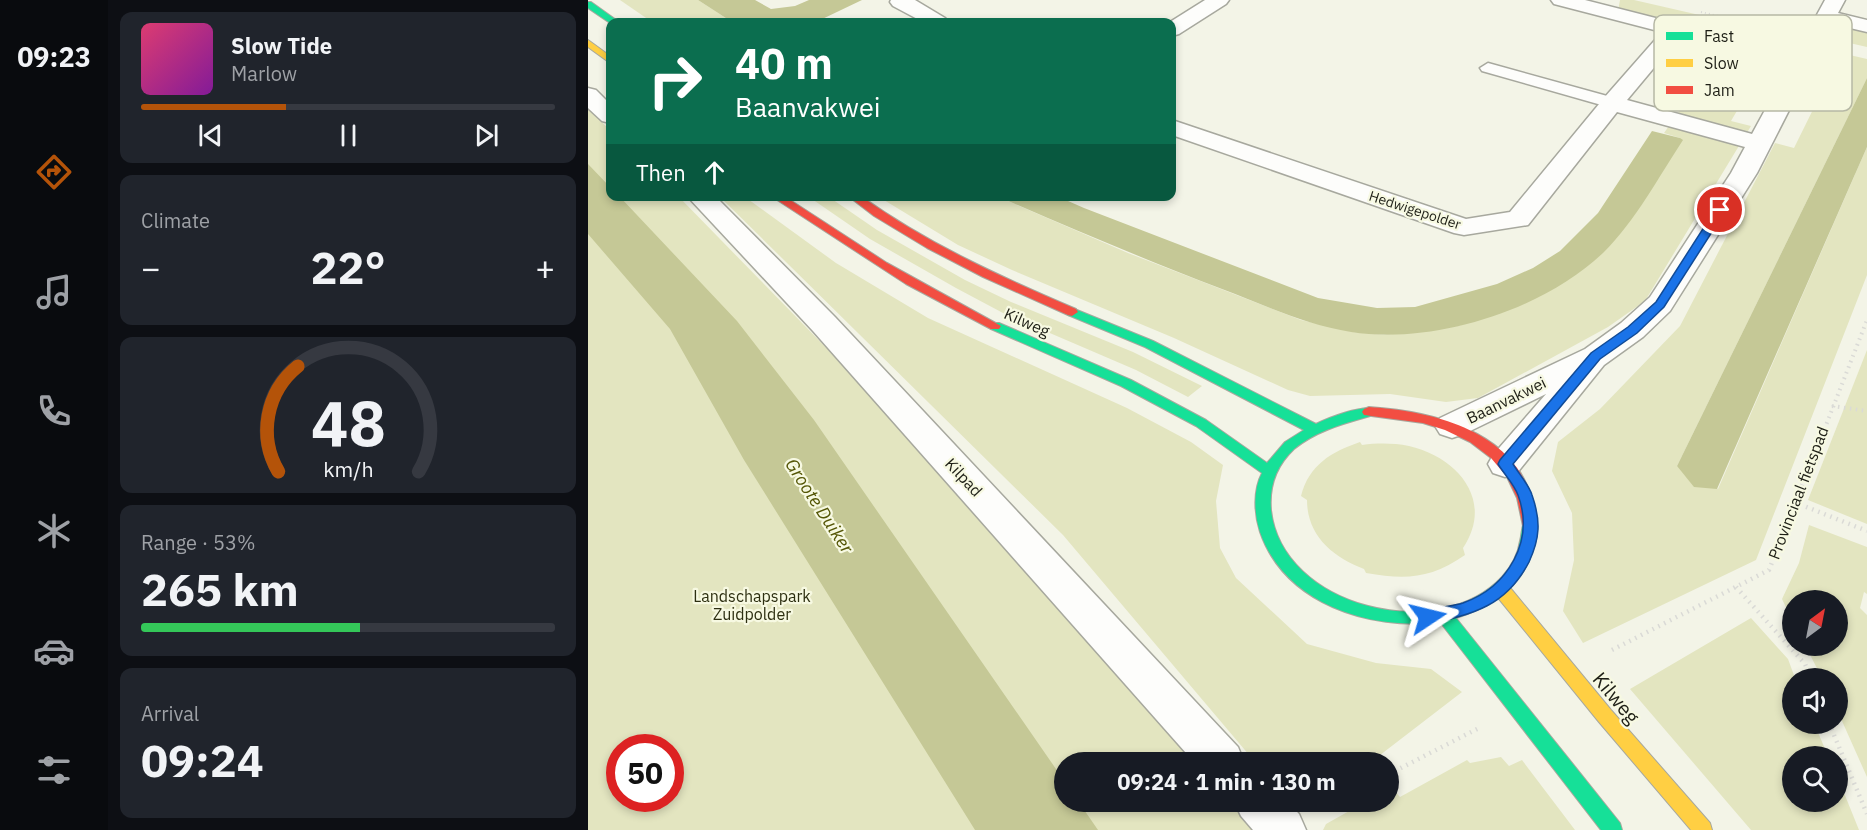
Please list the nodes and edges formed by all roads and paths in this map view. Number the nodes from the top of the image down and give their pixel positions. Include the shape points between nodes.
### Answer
1 (905, 0) edge
2 (1219, 0) edge
3 (1561, 0) edge
4 (1587, 3) edge
5 (588, 4) edge
6 (1695, 10) dead end
7 (1717, 15) edge
8 (609, 18) edge
9 (930, 18) edge
10 (1852, 19) edge
11 (1654, 23) edge
12 (1867, 26) edge
13 (1176, 27) edge
14 (588, 43) edge
15 (1654, 54) edge
16 (606, 57) edge
17 (1488, 68) dead end
18 (588, 95) edge
19 (1612, 103) junction
20 (1777, 111) edge
21 (606, 112) edge
22 (1176, 128) edge
23 (1760, 144) junction
24 (705, 201) edge
25 (784, 201) edge
26 (860, 201) edge
27 (1867, 320) edge
28 (1596, 356) junction
29 (1832, 406) junction
30 (1867, 411) edge
31 (1452, 426) junction
32 (1312, 428) junction
33 (1505, 464) junction
34 (1269, 471) junction
35 (1794, 502) junction
36 (1867, 531) edge
37 (1736, 587) junction
38 (1501, 589) junction
39 (1444, 615) junction
40 (1612, 650) dead end
41 (1807, 668) edge
42 (1488, 724) dead end
43 (1834, 734) edge
44 (1213, 752) edge
45 (1399, 769) edge
46 (1267, 812) edge
47 (1867, 814) edge
48 (1283, 830) edge
49 (1613, 830) edge
50 (1704, 830) edge

1 - 9 street via 900,2
2 - 13 street
3 - 4 street, Hedwigepolder
4 - 11 street, Hedwigepolder
5 - 8 main road
6 - 7 path
10 - 12 street
14 - 16 main road
15 - 19 street, Hedwigepolder
17 - 19 lane
18 - 21 street
19 - 22 street, Hedwigepolder via 1519,219 1464,227
19 - 23 street
20 - 23 street
23 - 28 street via 1660,304
24 - 44 street, Kilpad via 824,324
25 - 34 main road, Kilweg via 955,308 1126,383 1201,423
26 - 32 main road, Kilweg via 882,218 1004,283 1149,344
27 - 29 path, Provinciaal fietspad
28 - 31 street, Baanvakwei
28 - 33 street, Baanvakwei
29 - 30 path
29 - 35 path, Provinciaal fietspad
31 - 32 main road via 1411,414 1369,412
31 - 33 main road via 1472,436
32 - 34 main road via 1286,447
33 - 38 main road via 1525,494 1531,527 1523,560
34 - 39 main road via 1262,513 1268,535 1299,577 1351,607 1381,615
35 - 36 path
35 - 37 path, Provinciaal fietspad via 1768,570
37 - 40 path, Provinciaal fietspad
37 - 41 path
38 - 39 main road via 1465,609
38 - 50 main road, Kilweg
39 - 49 main road
42 - 45 path
43 - 47 path
46 - 48 street

